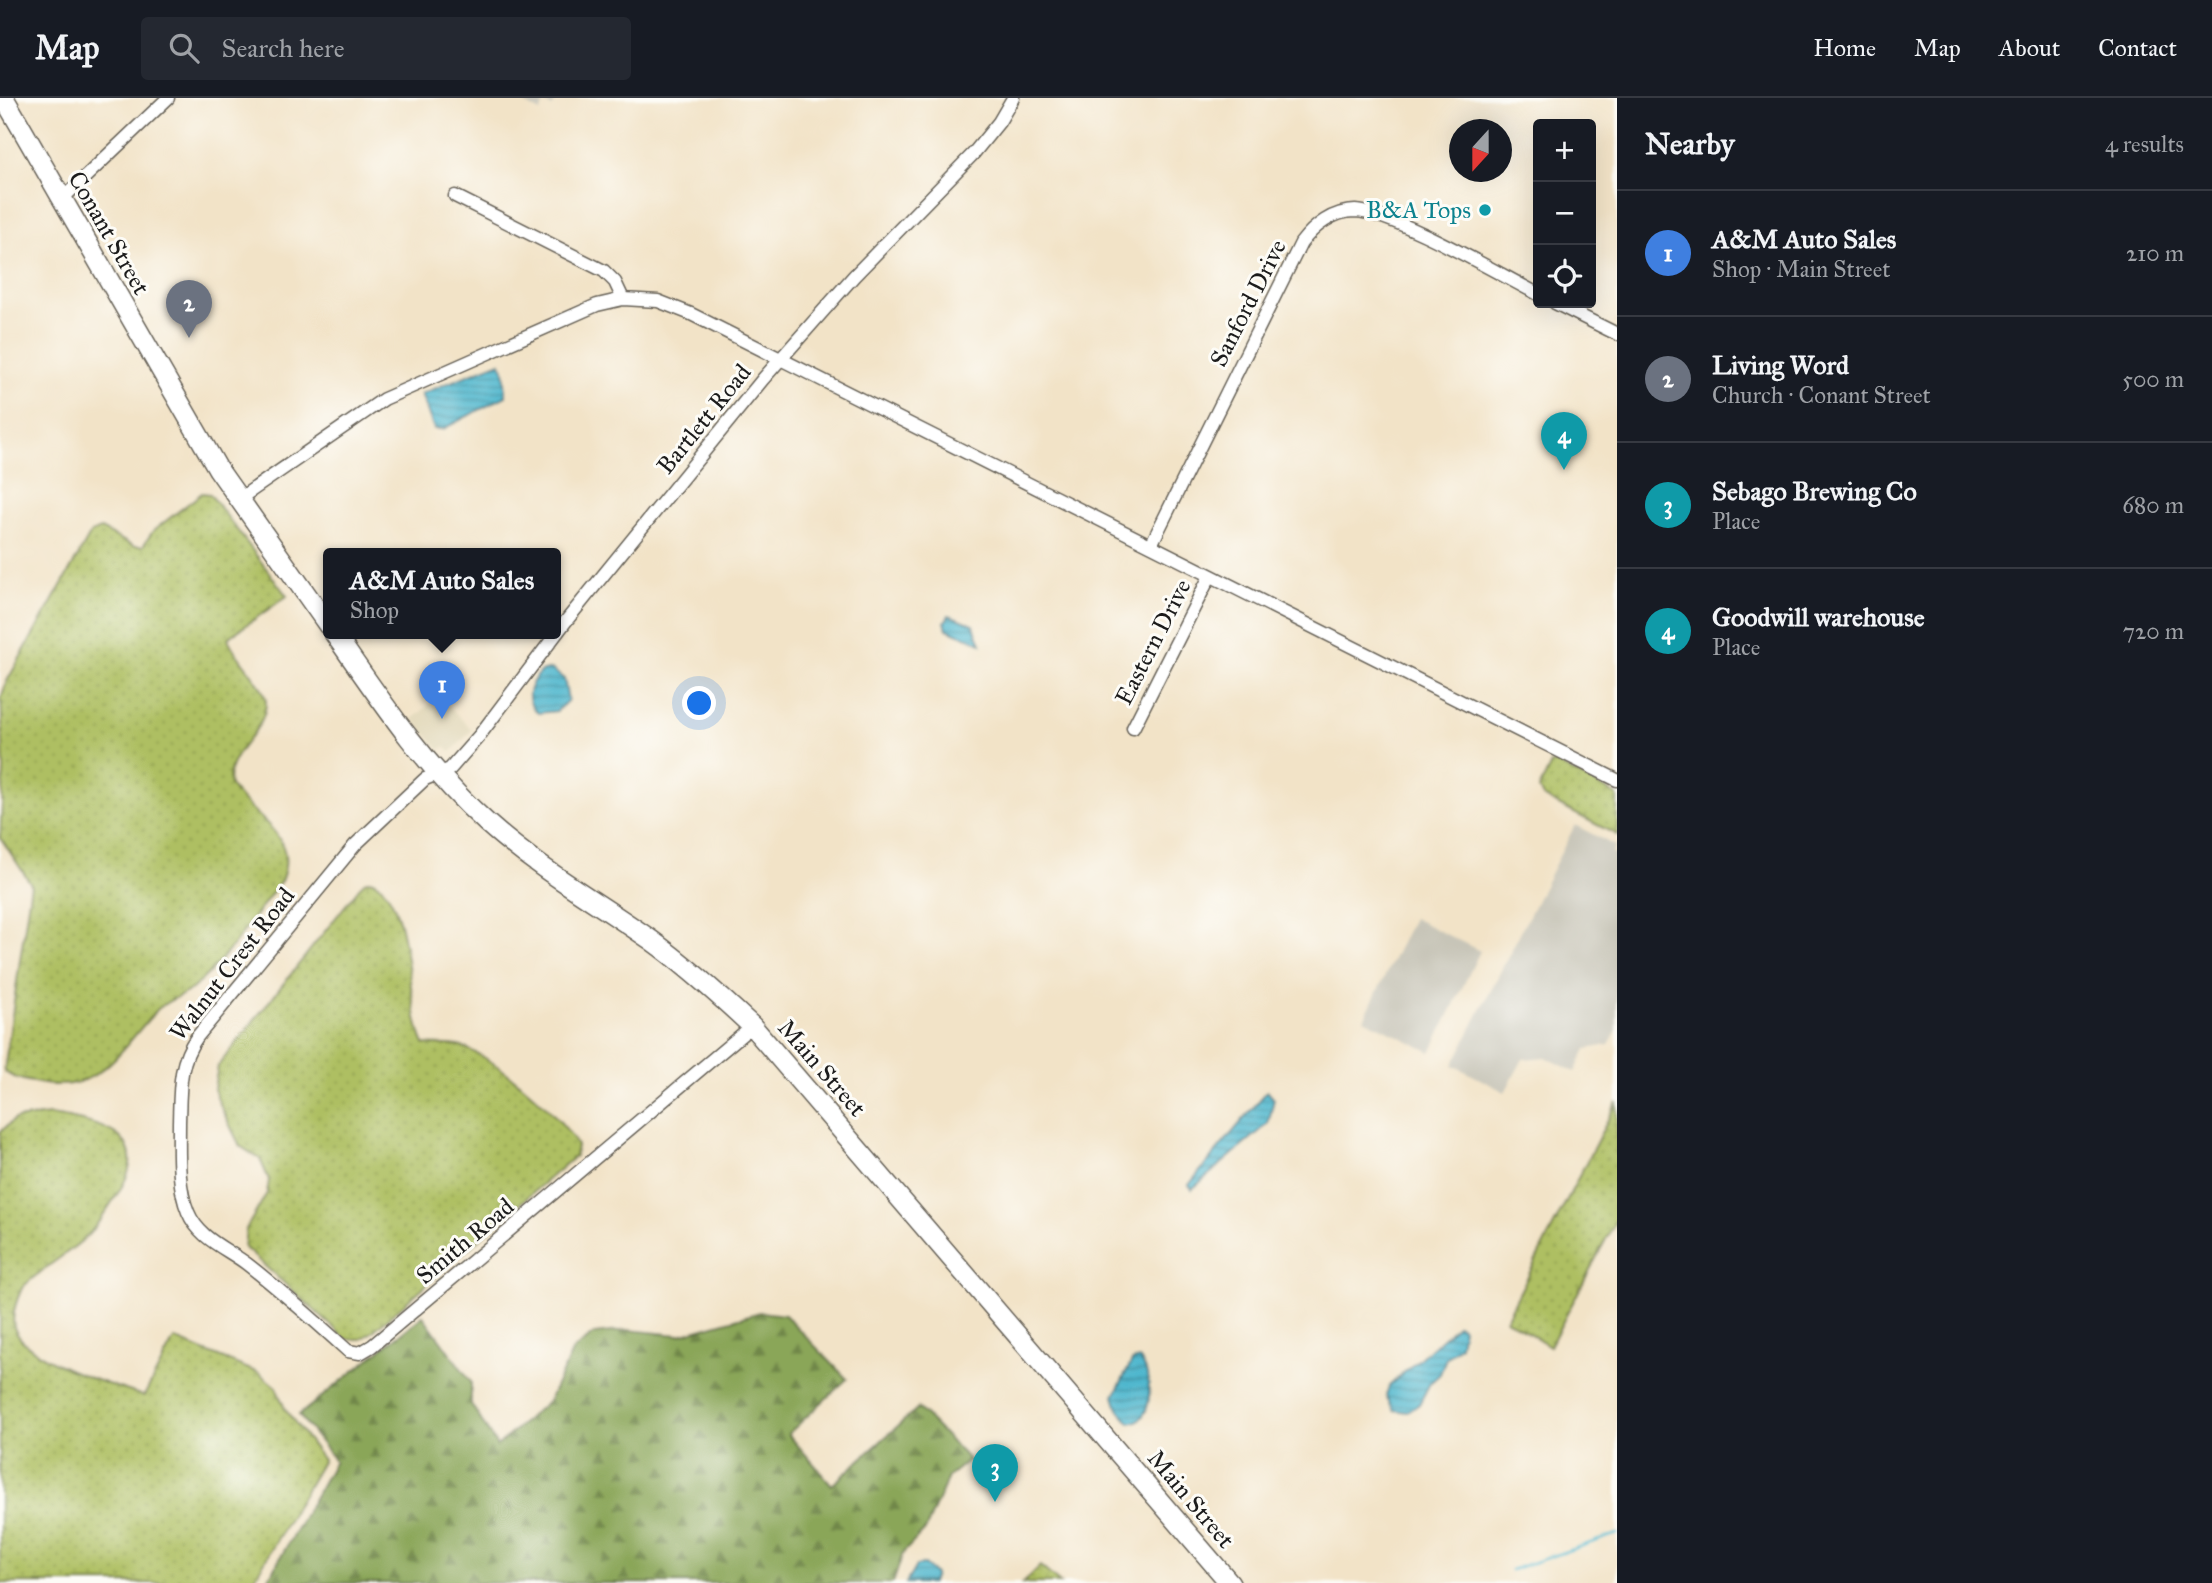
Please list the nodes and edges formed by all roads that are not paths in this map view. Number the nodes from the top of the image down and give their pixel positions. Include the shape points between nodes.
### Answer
1 (4, 98) edge
2 (169, 98) edge
3 (1013, 98) edge
4 (455, 195) dead end
5 (61, 200) junction
6 (1533, 292) edge
7 (623, 299) junction
8 (1565, 308) edge
9 (1617, 334) edge
10 (780, 359) junction
11 (239, 499) junction
12 (1151, 545) junction
13 (1210, 576) junction
14 (323, 618) edge
15 (561, 628) edge
16 (338, 639) edge
17 (552, 639) edge
18 (1133, 727) dead end
19 (439, 776) junction
20 (1617, 780) edge
21 (752, 1026) junction
22 (199, 1230) joint
23 (1230, 1583) edge

1 - 5 highway, Conant Street
2 - 5 street
3 - 10 street, Bartlett Road via 973,154
4 - 7 street via 604,271
5 - 11 highway, Conant Street
6 - 12 street, Sanford Drive via 1377,215 1346,212 1322,222 1301,243
7 - 10 street via 676,306
7 - 11 street via 597,305 401,390
8 - 9 street
10 - 12 street
10 - 15 street, Bartlett Road
11 - 14 highway
12 - 13 street
13 - 18 street, Eastern Drive
13 - 20 street
16 - 19 highway, Main Street
17 - 19 street, Bartlett Road via 479,736
19 - 21 highway, Main Street via 515,846 654,942
19 - 22 street, Walnut Crest Road via 425,779 355,845 186,1054 180,1082 181,1176 184,1202
21 - 22 street, Smith Road via 364,1351 348,1350 247,1264
21 - 23 highway, Main Street

